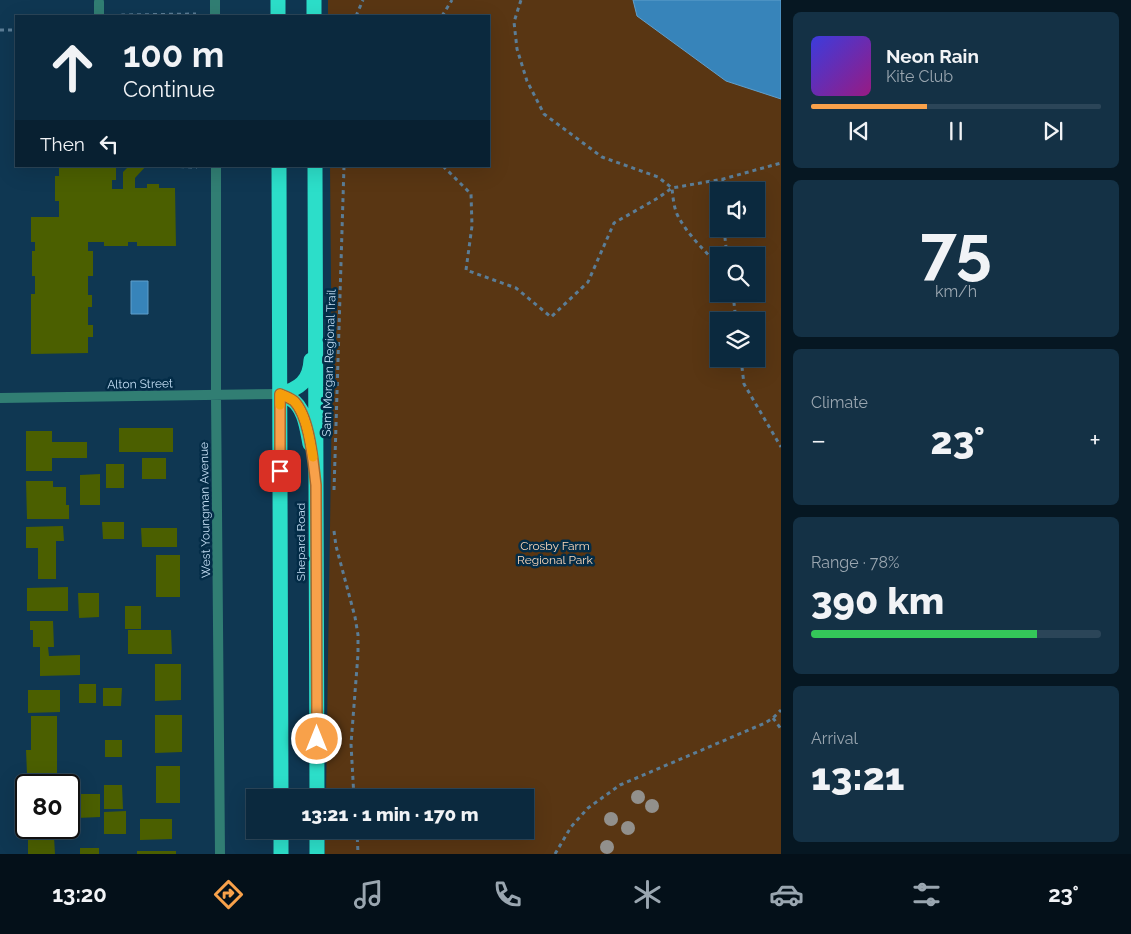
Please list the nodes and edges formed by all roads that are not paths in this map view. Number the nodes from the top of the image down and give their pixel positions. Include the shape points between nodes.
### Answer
1 (215, 0) edge
2 (278, 0) edge
3 (314, 0) edge
4 (99, 2) dead end
5 (99, 15) edge
6 (215, 15) edge
7 (278, 15) edge
8 (314, 15) edge
9 (216, 167) edge
10 (279, 167) edge
11 (315, 167) edge
12 (315, 265) junction
13 (280, 394) junction
14 (216, 396) junction
15 (0, 398) edge
16 (316, 485) junction
17 (281, 789) edge
18 (317, 789) edge
19 (281, 839) edge
20 (317, 839) edge
21 (220, 854) edge
22 (281, 854) edge
23 (317, 854) edge

1 - 6 street
2 - 7 highway
3 - 8 highway
4 - 5 street
9 - 14 street, West Youngman Avenue
10 - 13 highway, Shepard Road
11 - 12 highway, Shepard Road
12 - 13 highway via 309,375 292,391
12 - 16 highway, Shepard Road
13 - 14 street, Alton Street
13 - 16 highway via 294,402 304,418
13 - 17 highway, Shepard Road
14 - 15 street, Alton Street
14 - 21 street, West Youngman Avenue
16 - 18 highway, Shepard Road
19 - 22 highway
20 - 23 highway

